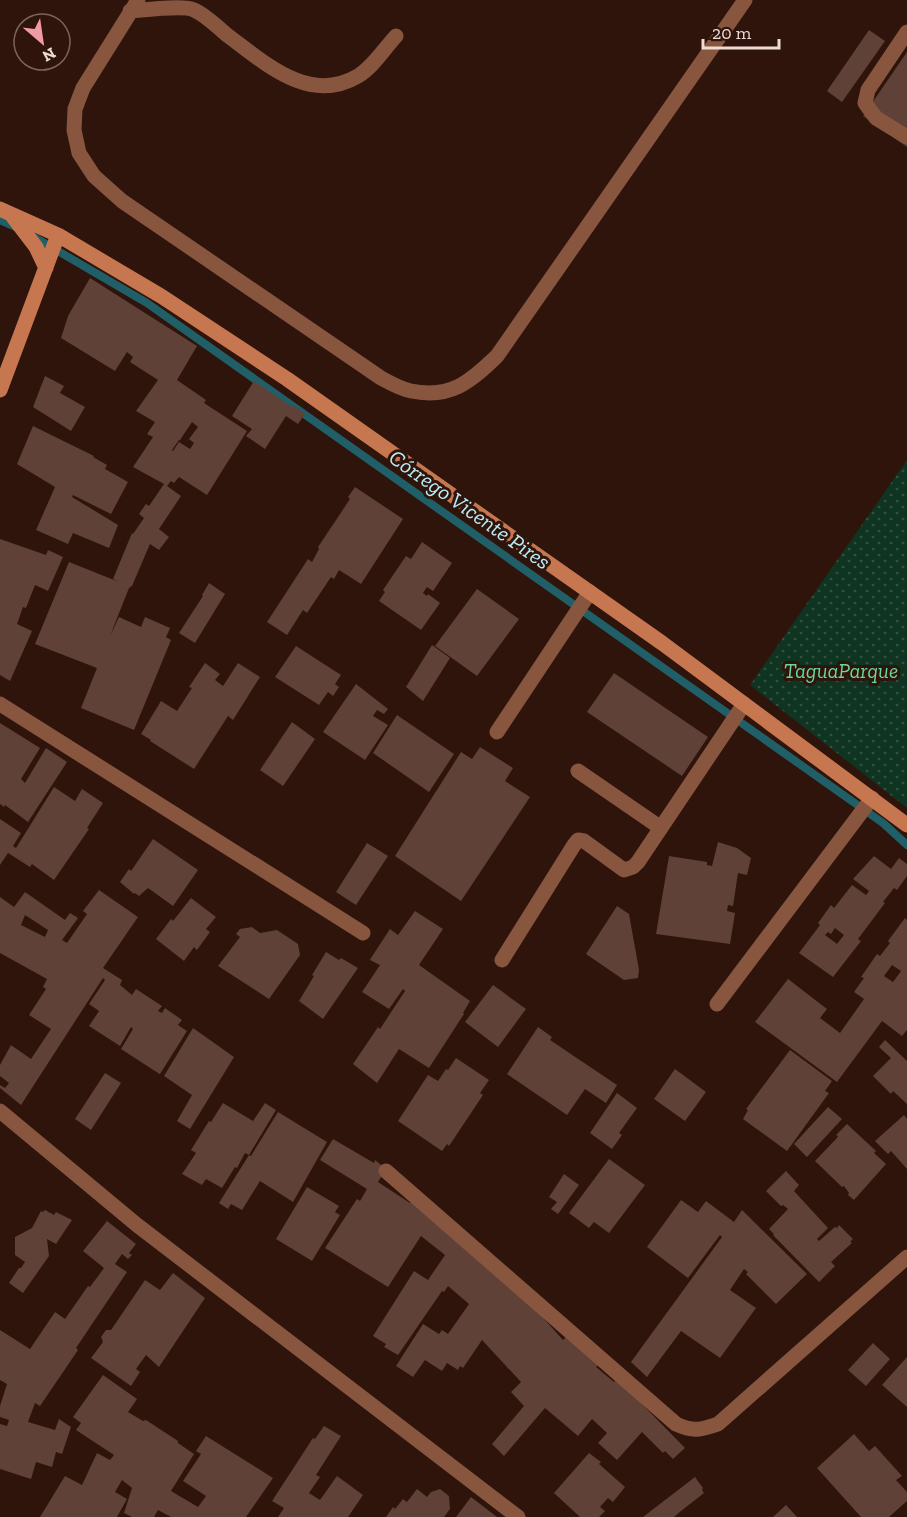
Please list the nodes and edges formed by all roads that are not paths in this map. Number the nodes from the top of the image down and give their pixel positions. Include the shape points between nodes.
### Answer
1 (745, 0) edge
2 (192, 4) edge
3 (134, 5) edge
4 (907, 32) edge
5 (396, 36) dead end
6 (907, 137) edge
7 (6, 212) edge
8 (58, 235) junction
9 (46, 268) junction
10 (0, 390) edge
11 (590, 592) junction
12 (0, 704) edge
13 (744, 704) junction
14 (496, 732) dead end
15 (578, 771) dead end
16 (872, 798) junction
17 (907, 825) edge
18 (661, 828) junction
19 (363, 933) dead end
20 (502, 960) dead end
21 (717, 1004) dead end
22 (0, 1110) edge
23 (386, 1171) dead end
24 (907, 1257) edge
25 (519, 1517) edge

1 - 3 street via 497,356 455,390 431,393 409,391 381,378 122,201 94,176 79,153 75,109 83,88
2 - 3 street via 160,9
2 - 5 street via 274,70 299,82 321,86 358,76
4 - 6 street via 868,90 865,104 876,118
7 - 8 street
7 - 9 street via 36,247
8 - 9 street
8 - 11 street via 161,296 287,379
9 - 10 street
11 - 13 street
11 - 14 street
12 - 19 street
13 - 16 street
13 - 18 street
15 - 18 street
16 - 17 street
16 - 21 street
18 - 20 street via 638,862 624,870 578,840
22 - 25 street via 137,1225
23 - 24 street via 676,1424 688,1430 718,1424

